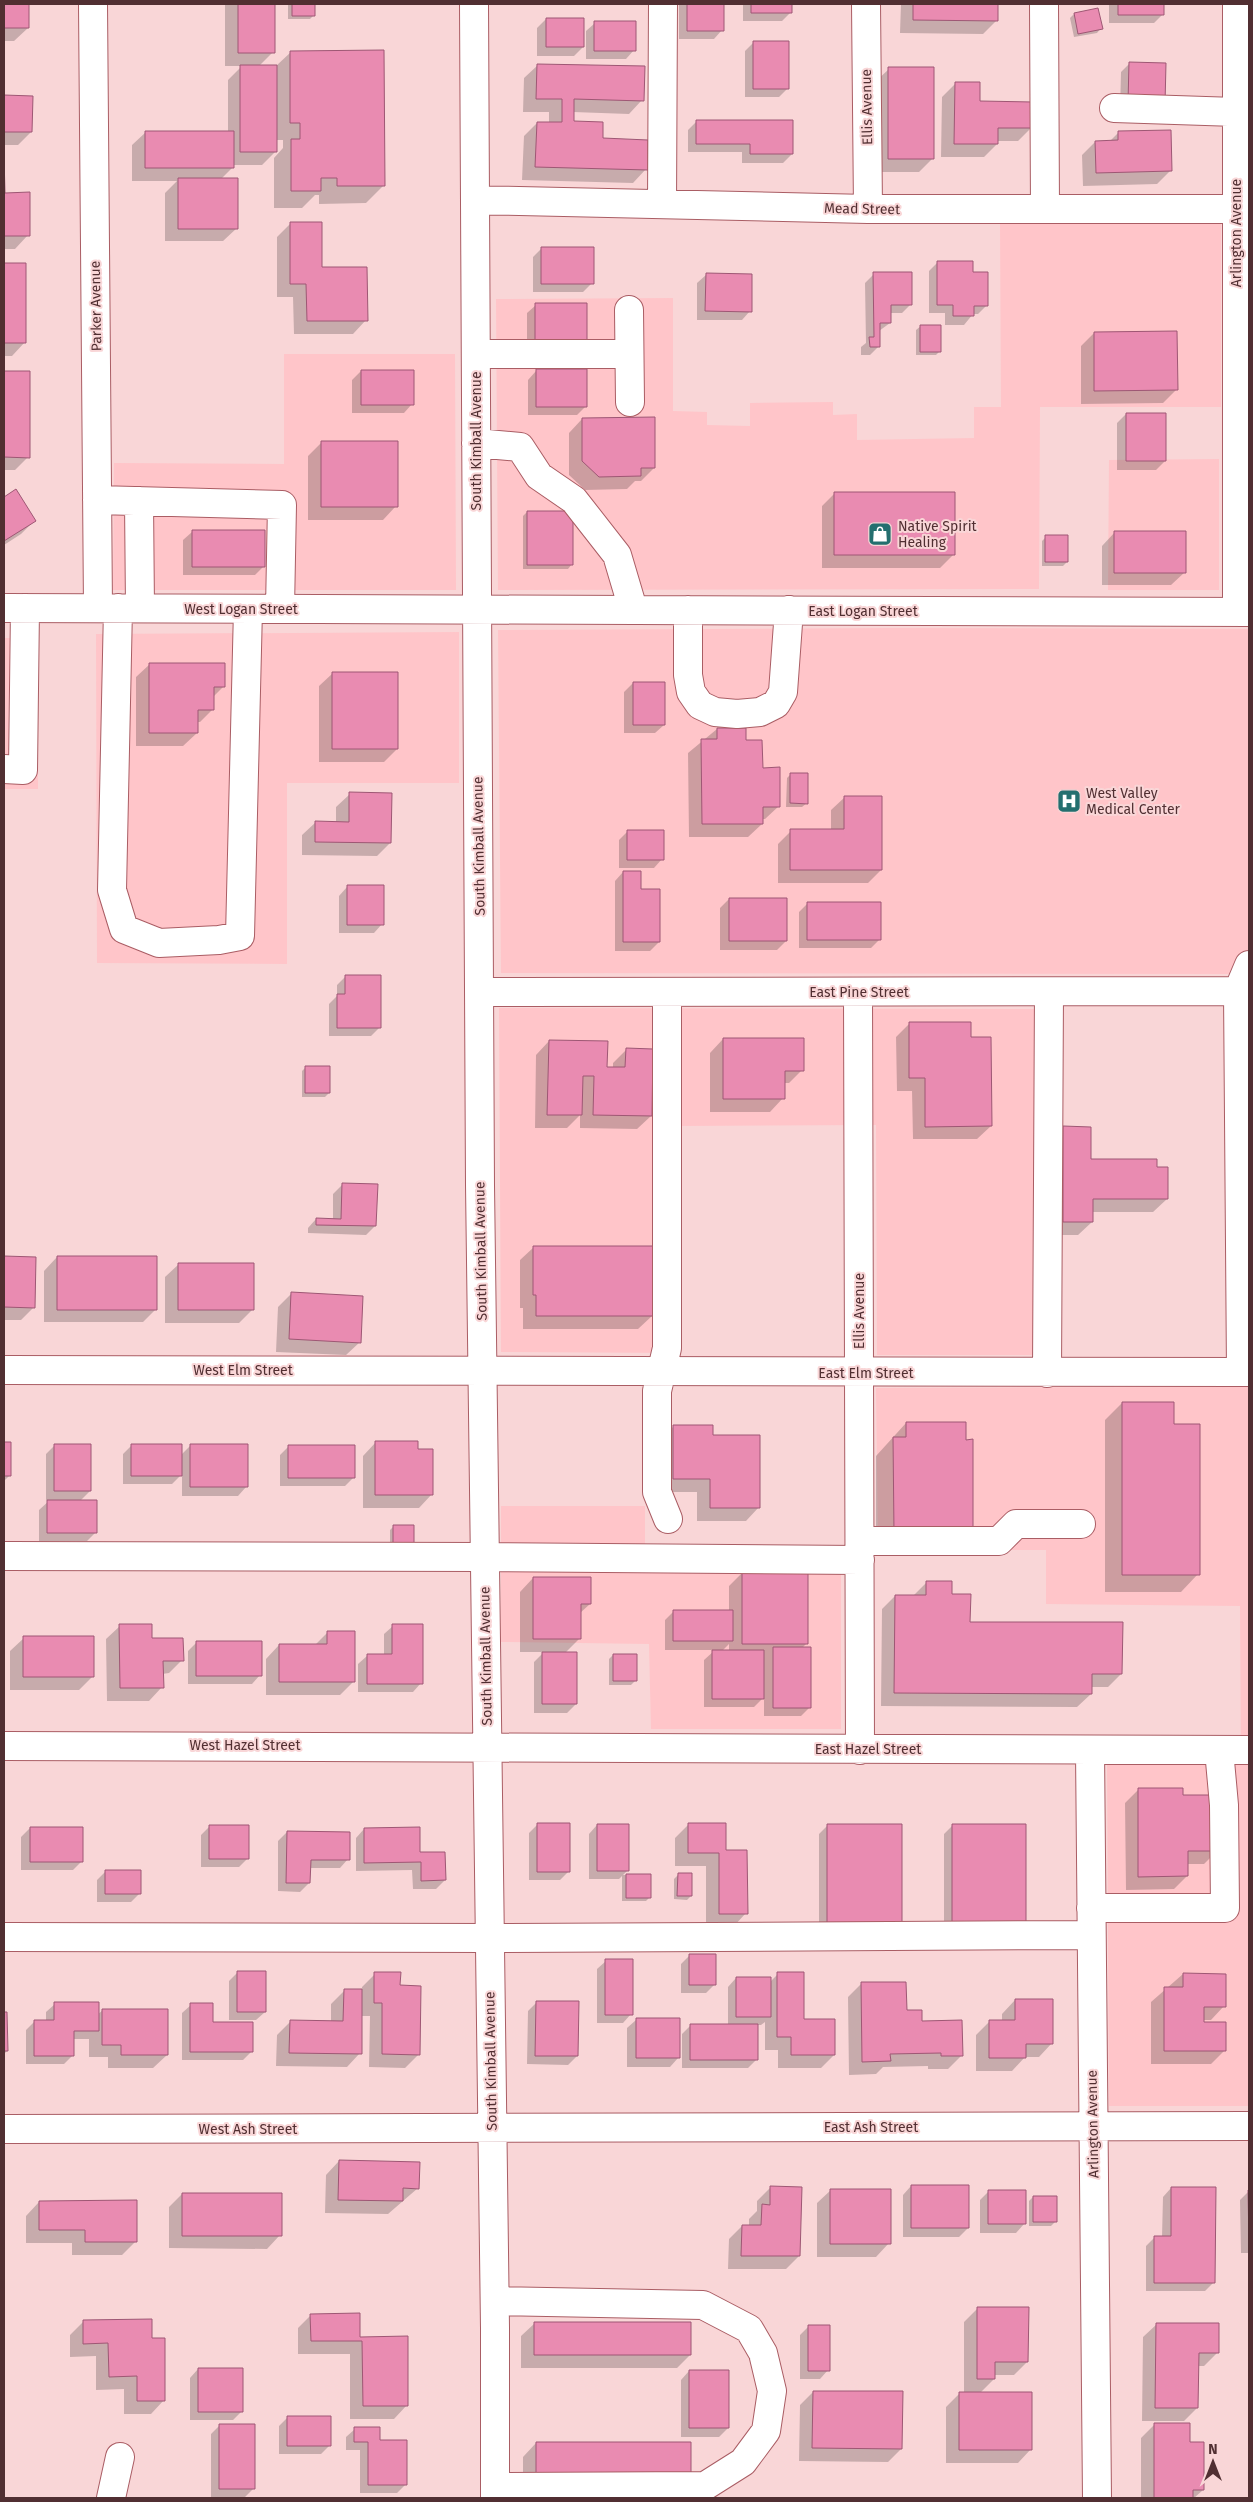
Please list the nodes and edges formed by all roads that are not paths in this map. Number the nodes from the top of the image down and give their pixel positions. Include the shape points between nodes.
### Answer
1 (93, 4) edge
2 (474, 4) edge
3 (663, 4) edge
4 (866, 4) edge
5 (1044, 4) edge
6 (1237, 4) edge
7 (1114, 108) dead end
8 (1236, 112) junction
9 (475, 200) junction
10 (662, 204) junction
11 (868, 209) junction
12 (1045, 209) junction
13 (1243, 209) edge
14 (629, 310) dead end
15 (476, 354) junction
16 (629, 354) junction
17 (630, 402) dead end
18 (476, 443) junction
19 (98, 500) junction
20 (139, 501) junction
21 (14, 608) edge
22 (118, 608) junction
23 (248, 609) junction
24 (280, 609) junction
25 (477, 609) junction
26 (633, 609) junction
27 (688, 610) junction
28 (789, 610) junction
29 (1243, 612) edge
30 (4, 769) edge
31 (1249, 965) edge
32 (1238, 991) junction
33 (481, 992) junction
34 (667, 992) junction
35 (858, 992) junction
36 (1049, 992) junction
37 (4, 1370) edge
38 (482, 1370) junction
39 (662, 1372) junction
40 (1245, 1372) edge
41 (1047, 1373) junction
42 (860, 1374) junction
43 (668, 1519) dead end
44 (1081, 1524) dead end
45 (860, 1551) junction
46 (4, 1556) edge
47 (485, 1557) junction
48 (4, 1746) edge
49 (487, 1747) junction
50 (860, 1750) junction
51 (1090, 1750) junction
52 (1220, 1750) junction
53 (1249, 1750) edge
54 (1091, 1908) junction
55 (1091, 1935) junction
56 (4, 1937) edge
57 (490, 1938) junction
58 (1093, 2126) junction
59 (1249, 2126) edge
60 (4, 2129) edge
61 (492, 2129) junction
62 (495, 2301) junction
63 (120, 2457) dead end
64 (495, 2492) edge
65 (111, 2498) edge
66 (1098, 2498) edge

1 - 19 street, Parker Avenue
2 - 9 street, South Kimball Avenue
3 - 10 street
4 - 11 street, Ellis Avenue
5 - 12 street
6 - 8 street, Arlington Avenue
7 - 8 street
8 - 13 street, Arlington Avenue
9 - 10 street, Mead Street
9 - 15 street, South Kimball Avenue
10 - 11 street, Mead Street
11 - 12 street, Mead Street
12 - 13 street, Mead Street
13 - 29 street, Arlington Avenue
14 - 16 street
15 - 16 street
15 - 18 street, South Kimball Avenue
16 - 17 street
18 - 25 street, South Kimball Avenue
18 - 26 street via 520,447 539,476 574,500 617,555
19 - 20 street
19 - 22 street, Parker Avenue
20 - 22 street
20 - 24 street via 282,505
21 - 22 street, West Logan Street
21 - 30 street via 22,770
22 - 23 street, West Logan Street
22 - 23 street via 112,890 124,928 159,943 240,936
23 - 24 street, West Logan Street
24 - 25 street, West Logan Street
25 - 26 street, East Logan Street
25 - 33 street, South Kimball Avenue
26 - 27 street, East Logan Street
27 - 28 street, East Logan Street
27 - 28 street via 691,692 700,704 715,712 737,714 760,712 776,704 783,692
28 - 29 street, East Logan Street
31 - 32 street
32 - 36 street, East Pine Street
32 - 40 street
33 - 34 street, East Pine Street
33 - 38 street, South Kimball Avenue
34 - 35 street, East Pine Street
34 - 39 street via 667,1348
35 - 36 street, East Pine Street
35 - 42 street, Ellis Avenue
36 - 41 street
37 - 38 street, West Elm Street
38 - 39 street, East Elm Street
38 - 47 street, South Kimball Avenue
39 - 42 street, East Elm Street
39 - 43 street via 657,1391 657,1492
40 - 41 street, East Elm Street
41 - 42 street, East Elm Street
42 - 45 street, Ellis Avenue
44 - 45 street via 1016,1524 999,1541
45 - 47 street
45 - 50 street, Ellis Avenue
46 - 47 street
47 - 49 street, South Kimball Avenue
48 - 49 street, West Hazel Street
49 - 50 street, East Hazel Street
49 - 57 street, South Kimball Avenue
50 - 51 street, East Hazel Street
51 - 52 street, East Hazel Street
51 - 54 street, Arlington Avenue
52 - 53 street, East Hazel Street
52 - 54 street via 1225,1908
54 - 55 street, Arlington Avenue
55 - 57 street
55 - 58 street, Arlington Avenue
56 - 57 street
57 - 61 street, South Kimball Avenue
58 - 59 street, East Ash Street
58 - 61 street, East Ash Street
58 - 66 street, Arlington Avenue
60 - 61 street, West Ash Street
61 - 62 street, South Kimball Avenue
62 - 64 street, South Kimball Avenue
62 - 64 street via 703,2305 749,2329 762,2353 772,2392 766,2431 743,2462 705,2486
63 - 65 street

